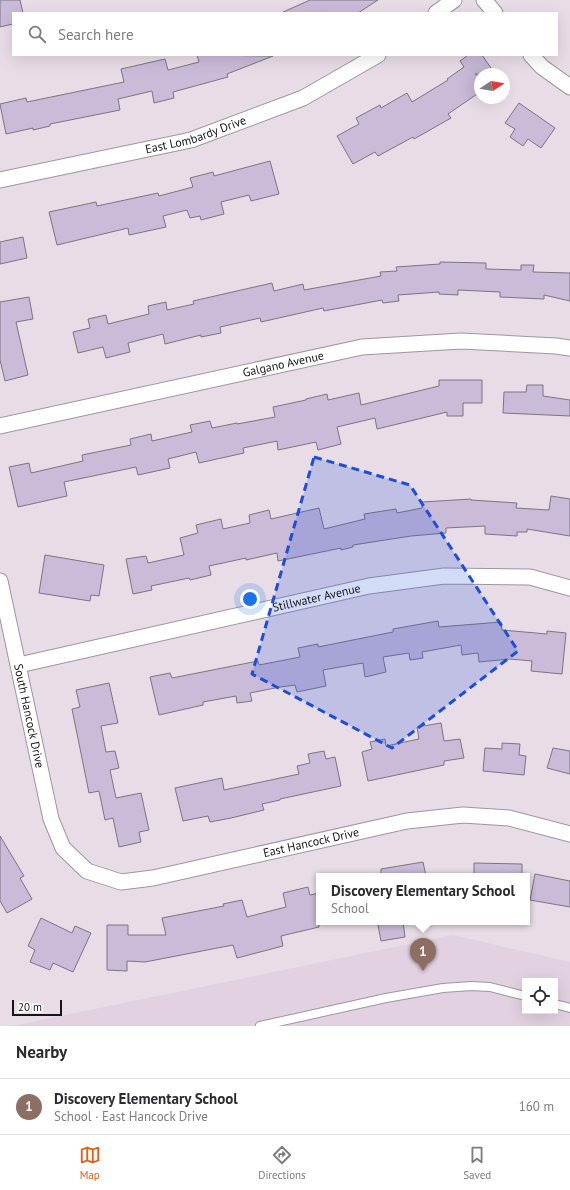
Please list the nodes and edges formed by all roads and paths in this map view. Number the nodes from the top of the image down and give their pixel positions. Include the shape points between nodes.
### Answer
1 (454, 0) edge
2 (484, 0) edge
3 (437, 12) edge
4 (494, 12) edge
5 (376, 56) edge
6 (532, 56) edge
7 (570, 87) edge
8 (0, 180) edge
9 (570, 348) edge
10 (0, 426) edge
11 (0, 581) edge
12 (570, 588) edge
13 (19, 665) junction
14 (570, 834) edge
15 (63, 848) joint
16 (522, 995) edge
17 (558, 1005) edge
18 (570, 1008) edge
19 (260, 1026) edge

1 - 3 street
2 - 4 street
5 - 8 street, East Lombardy Drive via 303,98 191,140
6 - 7 street via 542,67
9 - 10 street, Galgano Avenue via 461,341 362,347
11 - 13 street, South Hancock Drive
12 - 13 street, Stillwater Avenue via 530,577 444,576 369,586
13 - 15 street, South Hancock Drive via 51,819
14 - 15 street, East Hancock Drive via 509,818 463,814 407,821 153,878 121,882 86,871
16 - 19 lane via 490,987 443,988
17 - 18 lane

